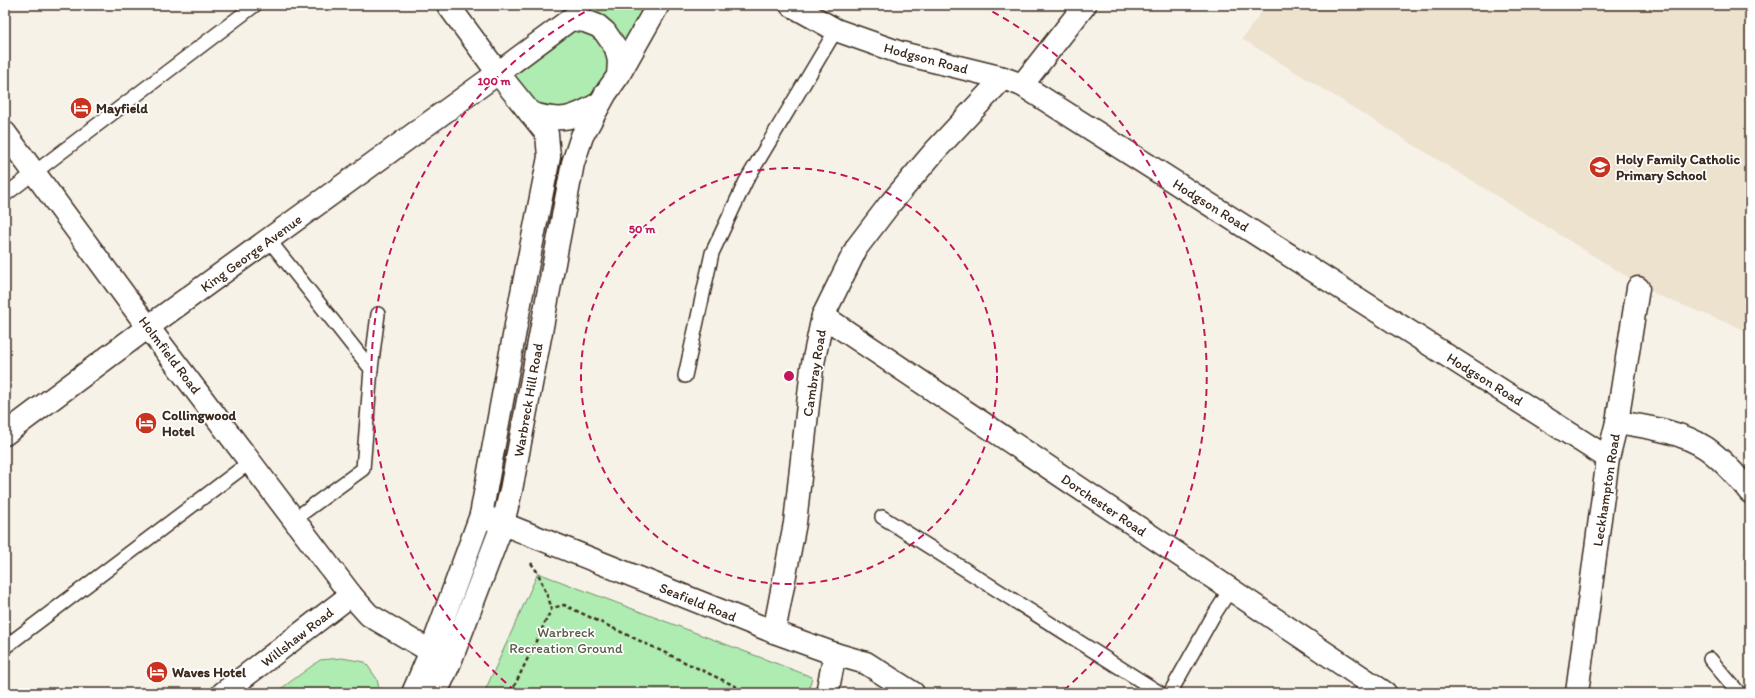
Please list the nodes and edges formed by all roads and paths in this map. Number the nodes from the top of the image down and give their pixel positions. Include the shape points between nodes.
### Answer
1 (255, 5) edge
2 (448, 5) edge
3 (590, 5) edge
4 (658, 5) edge
5 (791, 5) edge
6 (1085, 5) edge
7 (571, 19) junction
8 (836, 30) junction
9 (498, 73) junction
10 (618, 76) junction
11 (1012, 82) junction
12 (600, 103) junction
13 (530, 114) junction
14 (5, 133) edge
15 (35, 172) junction
16 (5, 195) edge
17 (269, 240) junction
18 (1638, 288) dead end
19 (378, 314) dead end
20 (823, 316) junction
21 (148, 327) junction
22 (371, 369) junction
23 (684, 376) dead end
24 (1617, 422) junction
25 (5, 434) edge
26 (1608, 458) junction
27 (250, 462) junction
28 (1750, 492) edge
29 (481, 515) junction
30 (882, 517) dead end
31 (293, 520) junction
32 (503, 523) junction
33 (538, 572) dead end
34 (1230, 590) junction
35 (351, 595) junction
36 (552, 608) junction
37 (774, 632) junction
38 (5, 647) edge
39 (431, 651) junction
40 (836, 654) junction
41 (1710, 659) dead end
42 (450, 662) junction
43 (223, 693) edge
44 (413, 693) edge
45 (436, 693) edge
46 (511, 693) edge
47 (750, 693) edge
48 (827, 693) edge
49 (913, 693) edge
50 (1160, 693) edge
51 (1170, 693) edge
52 (1385, 693) edge
53 (1577, 693) edge
54 (1739, 693) edge

1 - 15 lane
2 - 9 street, Warbreck Hill Road
3 - 7 street
4 - 10 street, Warbreck Hill Road
5 - 8 street, Hodgson Road
6 - 11 street, Cambray Road
7 - 9 street
7 - 10 street via 594,24 609,36 620,62
8 - 11 street, Hodgson Road via 901,53
8 - 23 lane via 746,181 712,253
9 - 13 street, Warbreck Hill Road
9 - 17 street, King George Avenue
10 - 12 street, Warbreck Hill Road
11 - 20 street, Cambray Road via 934,152 889,205 857,247
11 - 26 street, Hodgson Road
12 - 13 street, Warbreck Hill Road via 574,117 550,119
12 - 32 street, Warbreck Hill Road via 582,136 573,163
13 - 29 street, Warbreck Hill Road via 547,134 549,158
14 - 15 street, Holmfield Road
15 - 16 lane
15 - 21 street, Holmfield Road
17 - 21 street, King George Avenue
17 - 22 lane
18 - 24 street, Leckhampton Road
19 - 22 lane
20 - 34 street, Dorchester Road
20 - 37 street, Cambray Road via 812,368 795,523
21 - 25 street, King George Avenue
21 - 27 street, Holmfield Road
22 - 31 lane via 363,469
24 - 26 street, Leckhampton Road
24 - 28 street via 1684,437 1706,448 1730,469
26 - 53 street, Leckhampton Road
27 - 31 street, Holmfield Road
27 - 38 lane
29 - 32 street, Seafield Road
29 - 39 street, Warbreck Hill Road
30 - 50 lane
31 - 35 street, Holmfield Road
32 - 37 street, Seafield Road
32 - 42 street, Warbreck Hill Road
33 - 36 path
34 - 51 lane
34 - 52 street, Dorchester Road
35 - 39 street, Holmfield Road via 369,615
35 - 43 street, Willshaw Road
36 - 46 path
36 - 47 path via 564,605
37 - 40 street, Seafield Road
39 - 42 street, Holmfield Road
39 - 44 street, Warbreck Hill Road
40 - 48 street
40 - 49 street, Seafield Road via 866,663
41 - 54 lane
42 - 45 street, Warbreck Hill Road

